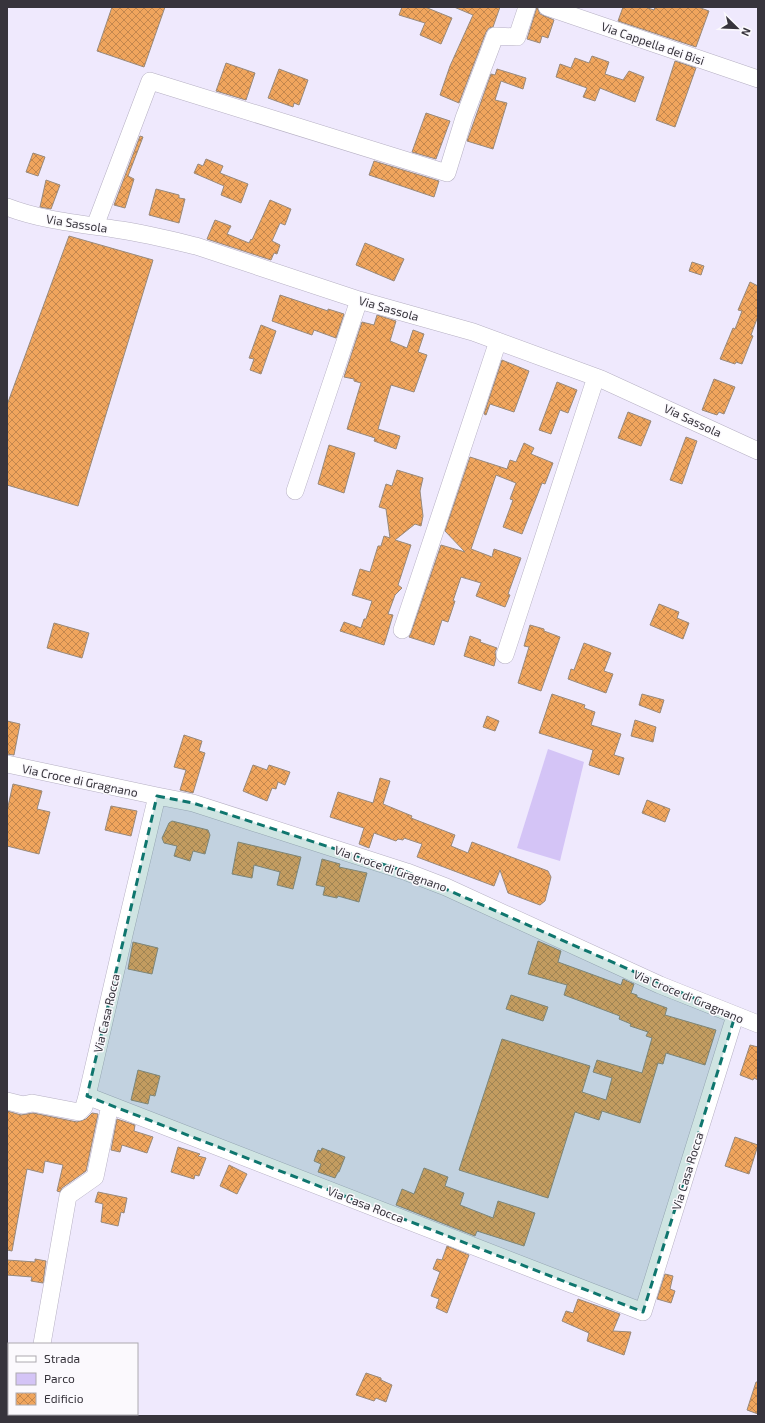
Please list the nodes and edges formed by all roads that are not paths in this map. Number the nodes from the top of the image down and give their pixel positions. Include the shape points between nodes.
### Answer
1 (528, 7) edge
2 (548, 7) edge
3 (758, 79) edge
4 (7, 207) edge
5 (95, 226) junction
6 (359, 300) junction
7 (498, 341) junction
8 (596, 377) junction
9 (758, 451) edge
10 (295, 491) dead end
11 (402, 630) dead end
12 (505, 655) dead end
13 (7, 764) edge
14 (157, 796) junction
15 (735, 1016) junction
16 (758, 1024) edge
17 (87, 1096) junction
18 (7, 1101) edge
19 (110, 1105) junction
20 (42, 1343) edge

1 - 5 street via 517,37 495,36 464,118 447,173 150,81
2 - 3 street, Via Cappella dei Bisi
4 - 5 street, Via Sassola via 37,216
5 - 6 street, Via Sassola via 196,246
6 - 7 street, Via Sassola
6 - 10 street
7 - 8 street, Via Sassola
7 - 11 street
8 - 9 street, Via Sassola
8 - 12 street
13 - 14 street, Via Croce di Gragnano
14 - 15 street, Via Croce di Gragnano via 193,803 407,872
14 - 17 street, Via Casa Rocca
15 - 16 street, Via Croce di Gragnano
15 - 19 street, Via Casa Rocca via 643,1312
17 - 18 street via 84,1107 79,1112
17 - 19 street, Via Casa Rocca
19 - 20 street via 95,1177 68,1196

